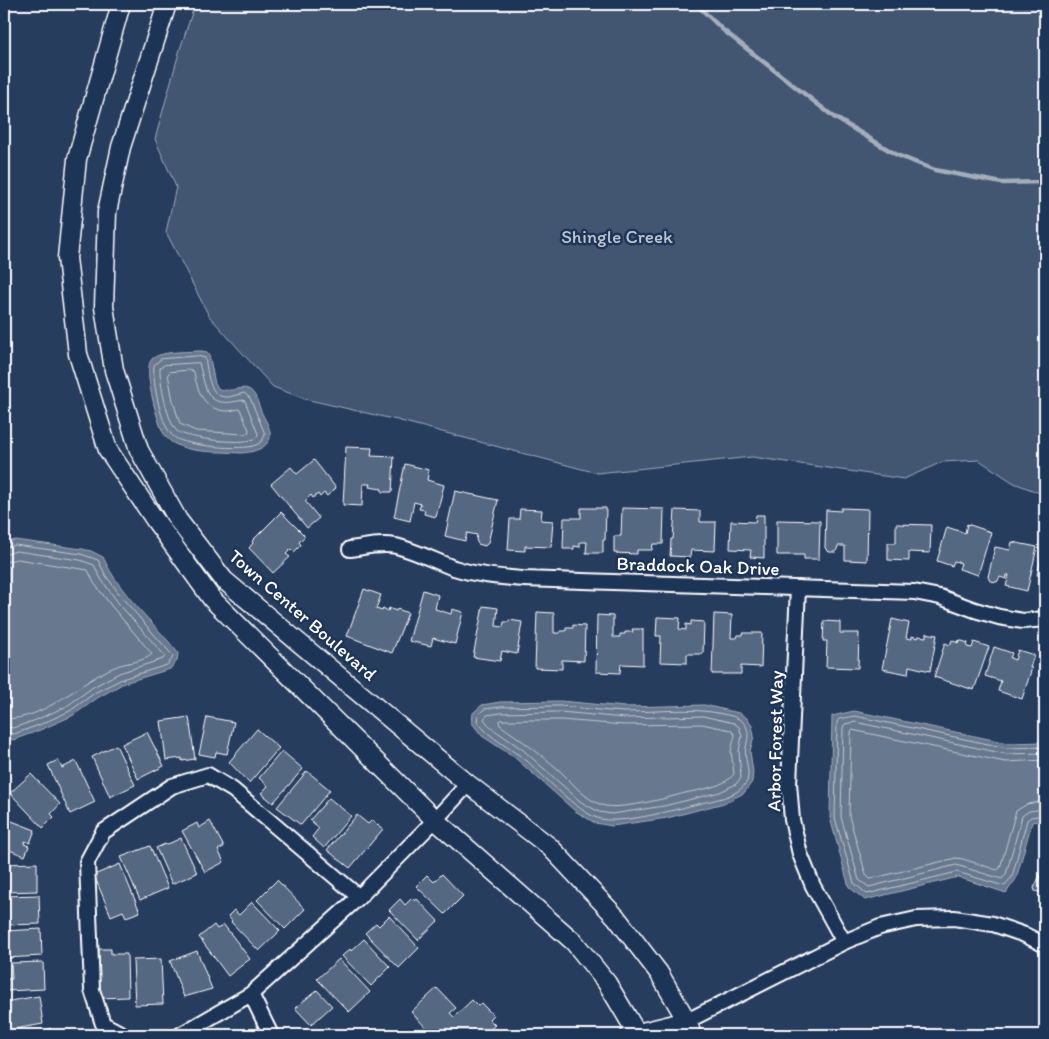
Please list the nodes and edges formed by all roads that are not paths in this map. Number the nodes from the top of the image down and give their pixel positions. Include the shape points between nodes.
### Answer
1 (121, 4) edge
2 (167, 4) edge
3 (350, 549) dead end
4 (798, 588) junction
5 (1045, 619) edge
6 (468, 784) junction
7 (435, 820) junction
8 (359, 897) junction
9 (844, 942) junction
10 (1045, 945) edge
11 (251, 994) junction
12 (690, 1028) edge
13 (635, 1034) edge
14 (124, 1035) edge
15 (180, 1035) edge
16 (271, 1035) edge
17 (672, 1035) edge

1 - 7 street via 77,159 67,258 78,354 108,450 212,599
2 - 6 street, Town Center Boulevard via 121,147 107,212 104,307 114,370 139,450 178,520 224,580
3 - 4 street, Braddock Oak Drive via 395,546 486,576
4 - 5 street, Braddock Oak Drive via 914,592 940,597 999,617 1023,621
4 - 9 street, Arbor Forest Way via 789,783 792,820 800,854 813,886
6 - 7 street
6 - 12 street, Town Center Boulevard via 550,847 616,917 659,973
7 - 8 street
7 - 13 street via 574,942 608,983
8 - 11 street
8 - 14 street via 233,790 208,775 172,786 103,832 88,862 92,990 103,1024
9 - 10 street via 880,927 916,919 954,918 993,924
9 - 12 street
11 - 15 street
11 - 16 street
12 - 13 street
12 - 17 street

